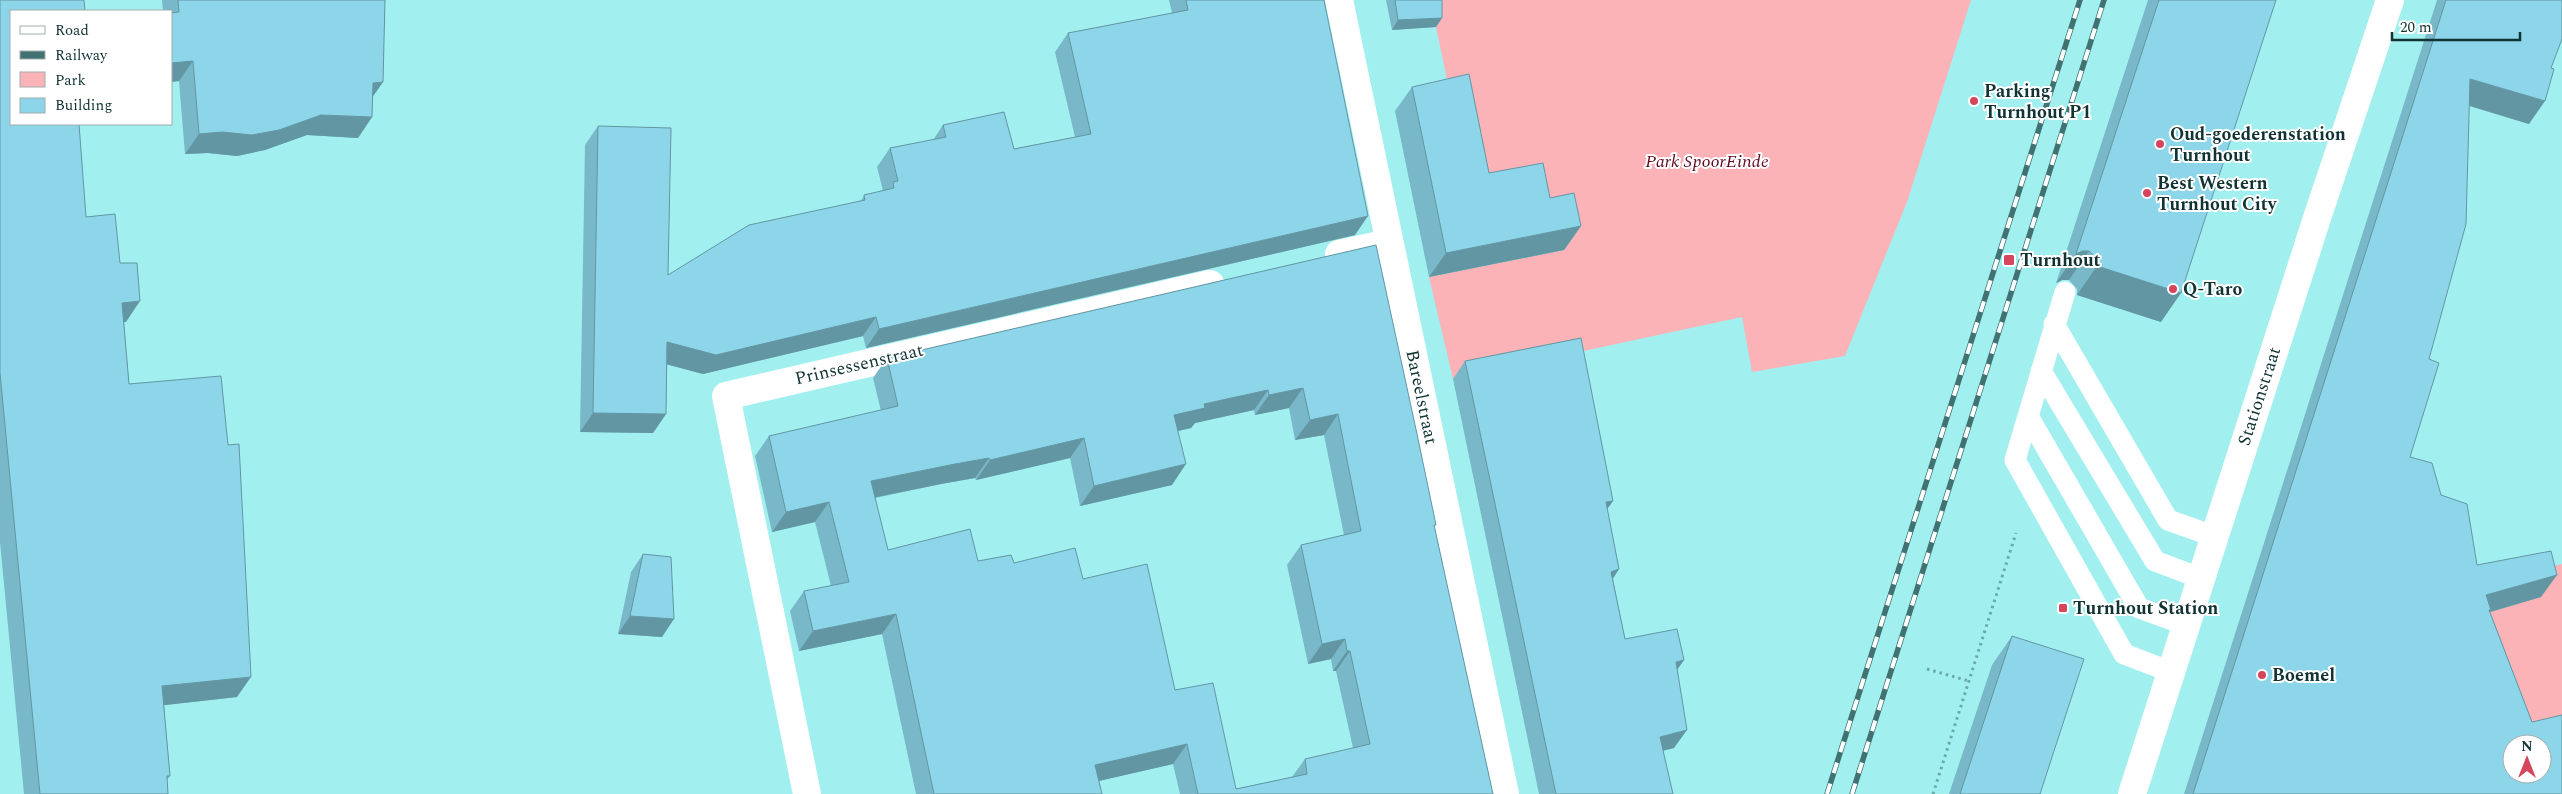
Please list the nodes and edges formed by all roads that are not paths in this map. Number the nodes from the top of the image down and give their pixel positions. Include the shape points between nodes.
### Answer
1 (1339, 0) edge
2 (2390, 0) edge
3 (1389, 243) junction
4 (1313, 260) edge
5 (1236, 278) edge
6 (2065, 292) dead end
7 (2054, 324) junction
8 (2041, 371) junction
9 (2028, 416) junction
10 (2213, 536) junction
11 (2200, 578) junction
12 (2186, 625) junction
13 (2171, 672) junction
14 (807, 794) edge
15 (1505, 794) edge
16 (2132, 794) edge

1 - 3 street, Bareelstraat
2 - 10 street, Stationstraat
3 - 4 street
3 - 15 street, Bareelstraat
5 - 14 street, Prinsessenstraat via 726,396
6 - 7 lane
7 - 8 lane
7 - 10 lane via 2168,520
8 - 9 lane
8 - 11 lane via 2155,561
9 - 12 lane via 2139,608
9 - 13 lane via 2015,460 2036,498 2124,654
10 - 11 street, Stationstraat
11 - 12 street, Stationstraat
12 - 13 street, Stationstraat
13 - 16 street, Stationstraat

